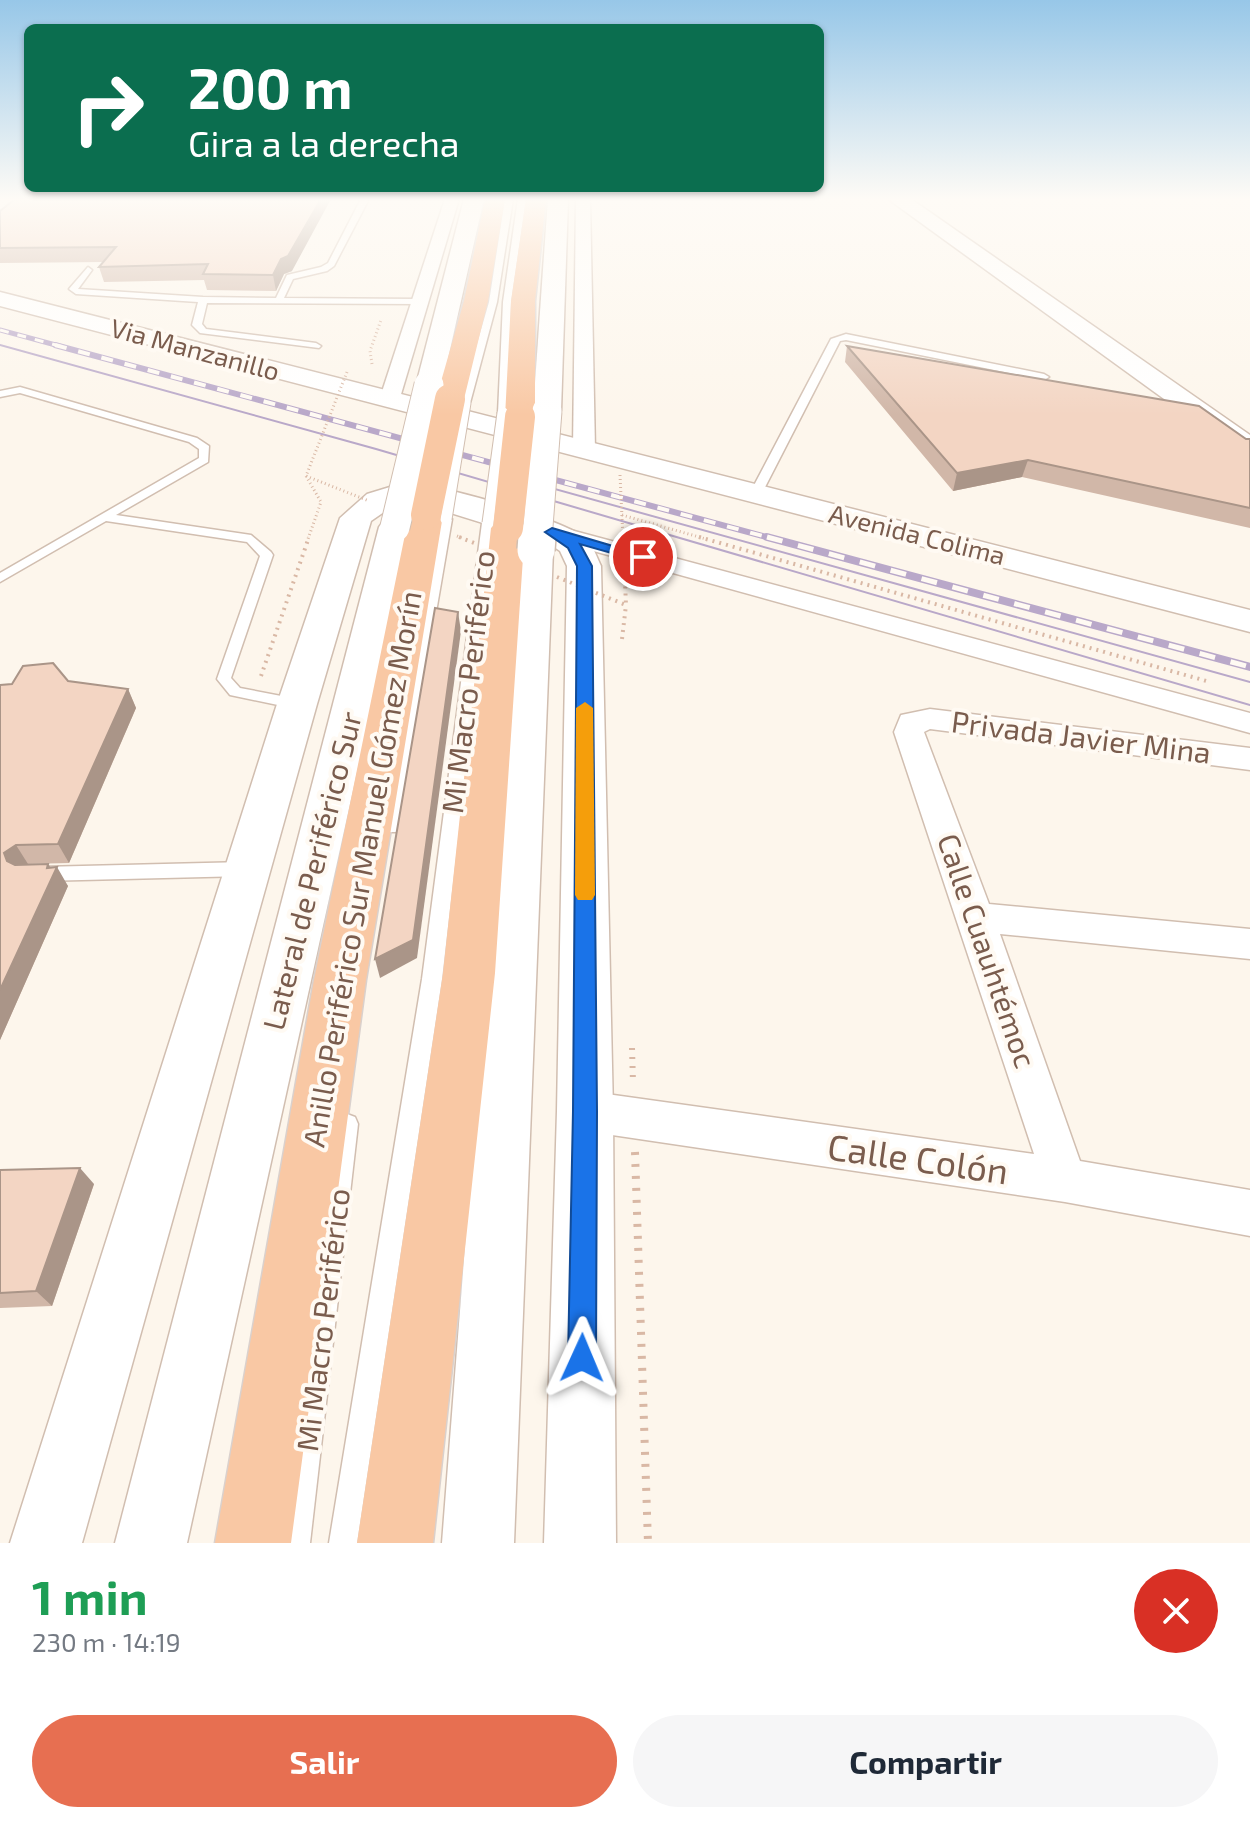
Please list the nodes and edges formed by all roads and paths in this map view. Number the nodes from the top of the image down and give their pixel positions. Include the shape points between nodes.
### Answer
1 (87, 271) edge
2 (315, 271) edge
3 (428, 271) edge
4 (464, 271) edge
5 (482, 271) edge
6 (498, 271) edge
7 (512, 271) edge
8 (527, 271) edge
9 (546, 271) edge
10 (583, 271) edge
11 (1000, 271) edge
12 (0, 299) edge
13 (203, 300) junction
14 (278, 302) junction
15 (418, 302) junction
16 (316, 346) dead end
17 (347, 372) dead end
18 (1044, 377) edge
19 (0, 394) edge
20 (448, 396) junction
21 (389, 401) junction
22 (523, 414) junction
23 (1250, 448) edge
24 (584, 450) junction
25 (620, 475) dead end
26 (756, 493) junction
27 (622, 515) junction
28 (104, 517) junction
29 (417, 519) junction
30 (521, 543) junction
31 (0, 578) edge
32 (626, 605) junction
33 (1250, 621) edge
34 (621, 645) dead end
35 (1219, 684) dead end
36 (297, 704) junction
37 (912, 722) joint
38 (1250, 723) edge
39 (1250, 759) edge
40 (388, 846) dead end
41 (250, 869) junction
42 (28, 874) edge
43 (976, 917) junction
44 (1250, 944) edge
45 (631, 1044) dead end
46 (350, 1096) dead end
47 (585, 1111) junction
48 (634, 1118) junction
49 (1065, 1180) junction
50 (1250, 1213) edge
51 (46, 1543) edge
52 (151, 1543) edge
53 (253, 1543) edge
54 (296, 1543) edge
55 (343, 1543) edge
56 (395, 1543) edge
57 (478, 1543) edge
58 (580, 1543) edge
59 (648, 1543) edge

1 - 13 lane via 73,289
2 - 14 lane via 290,277
3 - 15 street
4 - 20 street
5 - 20 highway, Anillo Periférico Sur Manuel Gómez Morín
6 - 20 lane via 493,302
7 - 22 lane via 507,302
8 - 22 highway
9 - 22 street
10 - 24 street
11 - 23 street
12 - 21 street, Via Manzanillo
13 - 14 lane
13 - 16 lane via 197,325 203,331
14 - 15 lane
15 - 21 street
17 - 29 path, bridge via 306,476
18 - 26 lane via 836,339
19 - 28 lane via 20,390 193,440 205,448 204,460
20 - 29 highway, Anillo Periférico Sur Manuel Gómez Morín, bridge
21 - 24 street, Via Manzanillo
22 - 30 highway, bridge
24 - 26 street, Avenida Colima
25 - 27 path, bridge
26 - 33 street, Avenida Colima
27 - 32 path, bridge
27 - 35 path
28 - 31 lane
28 - 36 lane via 251,539 267,555 224,679 235,692
29 - 30 path, bridge
29 - 40 lane, Mi Macro Periférico
29 - 52 street, Lateral de Periférico Sur
29 - 53 highway, Anillo Periférico Sur Manuel Gómez Morín
30 - 32 path, bridge
30 - 36 street via 422,492 372,503 356,518
30 - 38 street
30 - 47 street via 574,545 584,566
30 - 55 lane, Mi Macro Periférico via 432,979
30 - 56 highway
30 - 57 street
32 - 34 path
36 - 41 street
37 - 39 street, Privada Javier Mina via 930,719
37 - 43 street, Calle Cuauhtémoc via 909,732
41 - 42 lane
41 - 51 street
43 - 44 street
43 - 49 street, Calle Cuauhtémoc
45 - 48 path
46 - 54 lane, Mi Macro Periférico
47 - 48 street, Calle Colón
47 - 58 street
48 - 49 street, Calle Colón
48 - 59 path
49 - 50 street, Calle Colón

